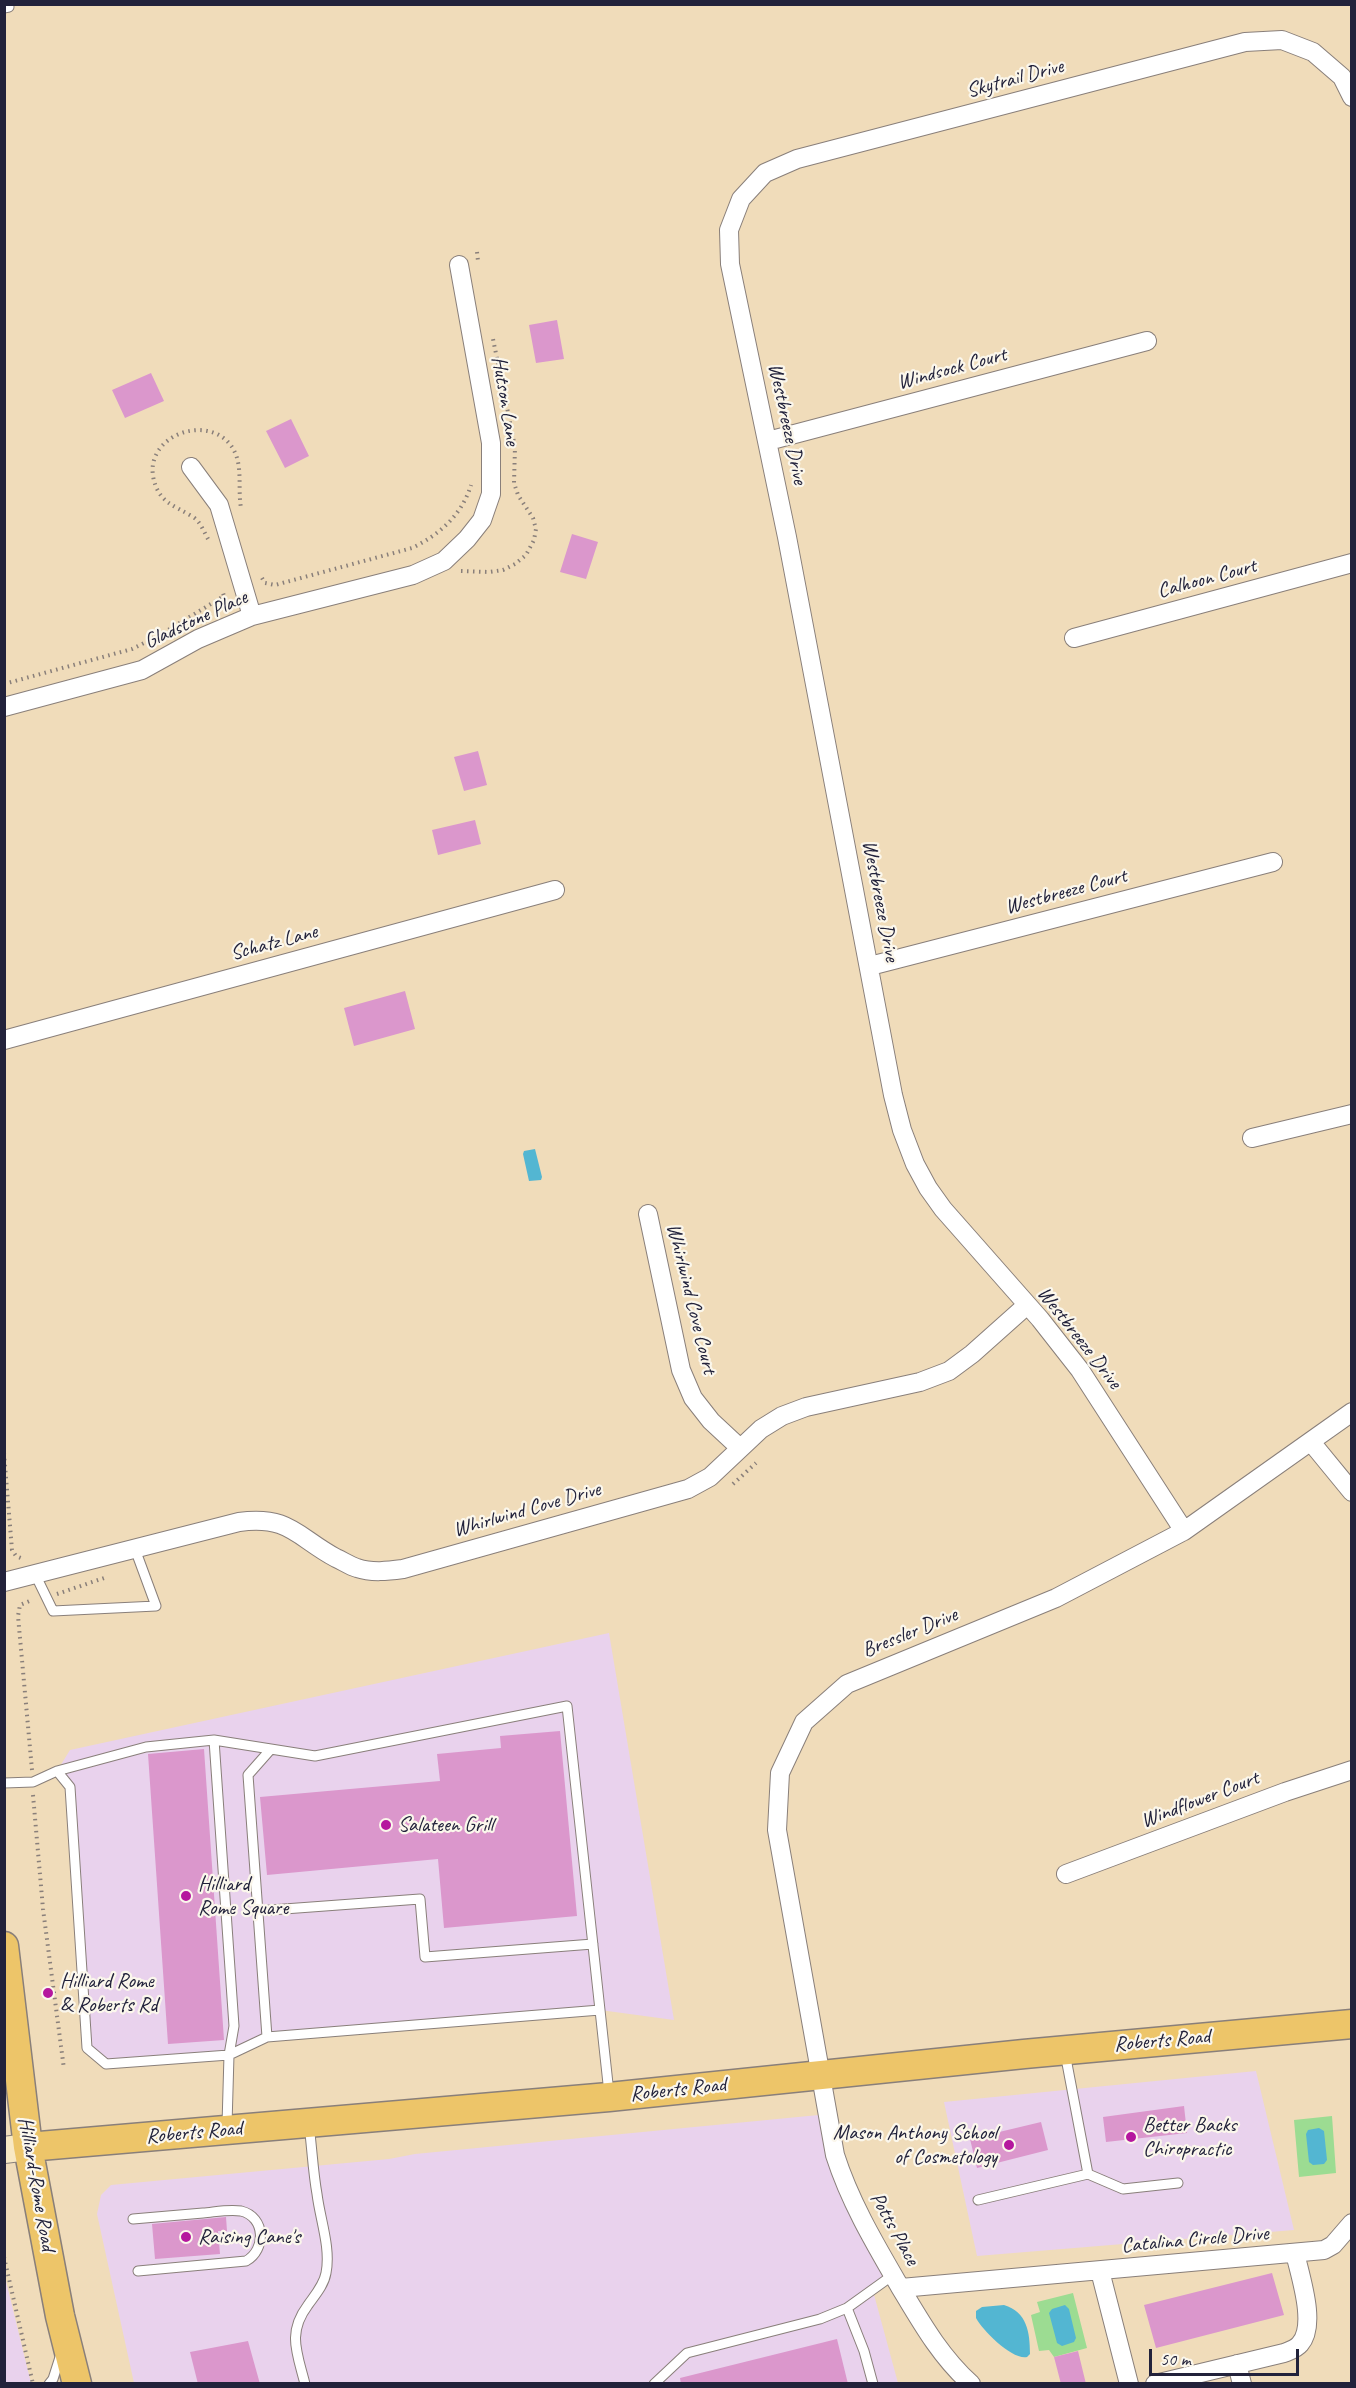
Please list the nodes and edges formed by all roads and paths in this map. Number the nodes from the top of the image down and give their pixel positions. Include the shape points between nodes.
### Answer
1 (1352, 97) edge
2 (741, 199) joint
3 (477, 252) dead end
4 (479, 263) dead end
5 (459, 265) dead end
6 (492, 332) dead end
7 (1147, 342) dead end
8 (768, 441) junction
9 (191, 467) dead end
10 (472, 478) dead end
11 (244, 517) dead end
12 (467, 539) joint
13 (210, 543) dead end
14 (1352, 563) edge
15 (453, 573) dead end
16 (260, 575) dead end
17 (222, 587) dead end
18 (252, 616) junction
19 (1074, 638) dead end
20 (4, 684) edge
21 (4, 707) edge
22 (1273, 862) dead end
23 (555, 890) dead end
24 (870, 966) junction
25 (4, 1040) edge
26 (1352, 1114) edge
27 (1252, 1138) dead end
28 (648, 1214) dead end
29 (1027, 1305) junction
30 (1352, 1412) edge
31 (1311, 1442) junction
32 (740, 1448) junction
33 (4, 1453) edge
34 (762, 1455) dead end
35 (731, 1485) dead end
36 (1352, 1492) edge
37 (1184, 1530) junction
38 (135, 1549) junction
39 (31, 1567) junction
40 (142, 1567) junction
41 (4, 1582) edge
42 (46, 1596) junction
43 (214, 1740) junction
44 (271, 1749) junction
45 (1352, 1770) edge
46 (57, 1771) junction
47 (33, 1782) junction
48 (4, 1783) edge
49 (1066, 1874) dead end
50 (256, 1911) junction
51 (593, 1944) junction
52 (4, 1946) edge
53 (600, 2010) junction
54 (1352, 2025) edge
55 (267, 2037) junction
56 (1065, 2050) junction
57 (228, 2055) junction
58 (64, 2069) dead end
59 (821, 2074) junction
60 (609, 2097) junction
61 (309, 2123) junction
62 (227, 2131) junction
63 (16, 2148) edge
64 (1088, 2174) junction
65 (1178, 2183) dead end
66 (978, 2200) dead end
67 (133, 2219) dead end
68 (1352, 2223) edge
69 (1295, 2253) junction
70 (4, 2257) edge
71 (138, 2271) dead end
72 (1100, 2271) junction
73 (897, 2282) junction
74 (847, 2308) junction
75 (66, 2341) junction
76 (1237, 2364) junction
77 (33, 2384) edge
78 (49, 2384) edge
79 (77, 2384) edge
80 (305, 2384) edge
81 (654, 2384) edge
82 (873, 2384) edge
83 (971, 2384) edge
84 (1129, 2384) edge
85 (1155, 2384) edge
86 (1242, 2384) edge

1 - 2 street, Skytrail Drive via 1342,77 1313,52 1282,40 1245,42 797,159 765,173
2 - 8 street, Westbreeze Drive via 729,230 730,264
3 - 4 path
5 - 12 street, Hutson Lane via 491,443 491,494 482,520
6 - 15 path via 514,447 514,483 536,529 526,555 503,570
7 - 8 street, Windsock Court
8 - 24 street, Westbreeze Drive
9 - 18 street via 219,505
10 - 16 path via 460,510 428,541 275,585 264,583
11 - 13 path via 238,490 238,458 229,442 202,430 188,430 173,437 155,458 153,475 168,504 194,517
12 - 18 street, Gladstone Place via 444,561 412,575
14 - 19 street, Calhoon Court
17 - 20 path via 224,596 132,649
18 - 21 street, Gladstone Place via 198,639 142,670
22 - 24 street, Westbreeze Court
23 - 25 street, Schatz Lane
24 - 29 street, Westbreeze Drive via 893,1095 915,1164 943,1209
26 - 27 street
28 - 32 street, Whirlwind Cove Court via 681,1370 693,1398
29 - 32 street, Whirlwind Cove Drive via 948,1371 920,1382 806,1407 761,1429
29 - 37 street, Westbreeze Drive via 1080,1370
30 - 31 street, Bressler Drive
31 - 36 street
31 - 37 street, Bressler Drive
32 - 38 street, Whirlwind Cove Drive via 710,1478 688,1489 403,1569 379,1572 356,1568 280,1523 259,1520
33 - 39 path via 12,1550
34 - 35 path
37 - 59 street, Bressler Drive via 1056,1598 847,1683 804,1722 780,1773 777,1830
38 - 39 street, Whirlwind Cove Drive
38 - 40 lane
39 - 41 street, Whirlwind Cove Drive
39 - 42 lane
40 - 42 path
40 - 42 lane via 156,1606 53,1611
42 - 47 path via 20,1605 18,1616
43 - 44 lane
43 - 46 lane via 146,1747
43 - 57 lane via 234,2026
44 - 50 lane via 248,1775
44 - 51 lane via 315,1756 567,1706
45 - 49 street, Windflower Court
46 - 47 lane
46 - 57 lane via 70,1787 87,2048 106,2064
47 - 48 lane
47 - 58 path via 43,1909
50 - 51 lane via 420,1899 425,1957
50 - 55 lane
51 - 53 lane
52 - 63 main road, Hilliard-Rome Road
53 - 55 lane
53 - 60 lane
54 - 56 main road, Roberts Road
55 - 57 lane
56 - 59 main road, Roberts Road
56 - 64 lane
57 - 62 lane
59 - 60 main road, Roberts Road
59 - 73 street, Potts Place via 835,2155 845,2185
60 - 61 main road, Roberts Road
61 - 62 main road, Roberts Road
61 - 80 lane via 327,2259 321,2287 295,2329 294,2344
62 - 63 main road, Roberts Road
63 - 75 main road, Hilliard-Rome Road
64 - 65 lane via 1123,2189
64 - 66 lane
67 - 71 lane via 234,2210 252,2216 261,2235 259,2248 246,2261
68 - 69 street, Catalina Circle Drive via 1324,2250
69 - 72 street, Catalina Circle Drive
69 - 76 street, Catalina Circle Drive via 1306,2307 1307,2326 1301,2344 1284,2353
70 - 77 path
72 - 73 street, Catalina Circle Drive
72 - 84 street, Catalina Circle Drive
73 - 74 lane
73 - 83 street, Potts Place via 944,2358
74 - 81 lane via 820,2319 687,2354
74 - 82 lane
75 - 78 lane
75 - 79 main road, Hilliard-Rome Road
76 - 85 street, Catalina Circle Drive
76 - 86 street

